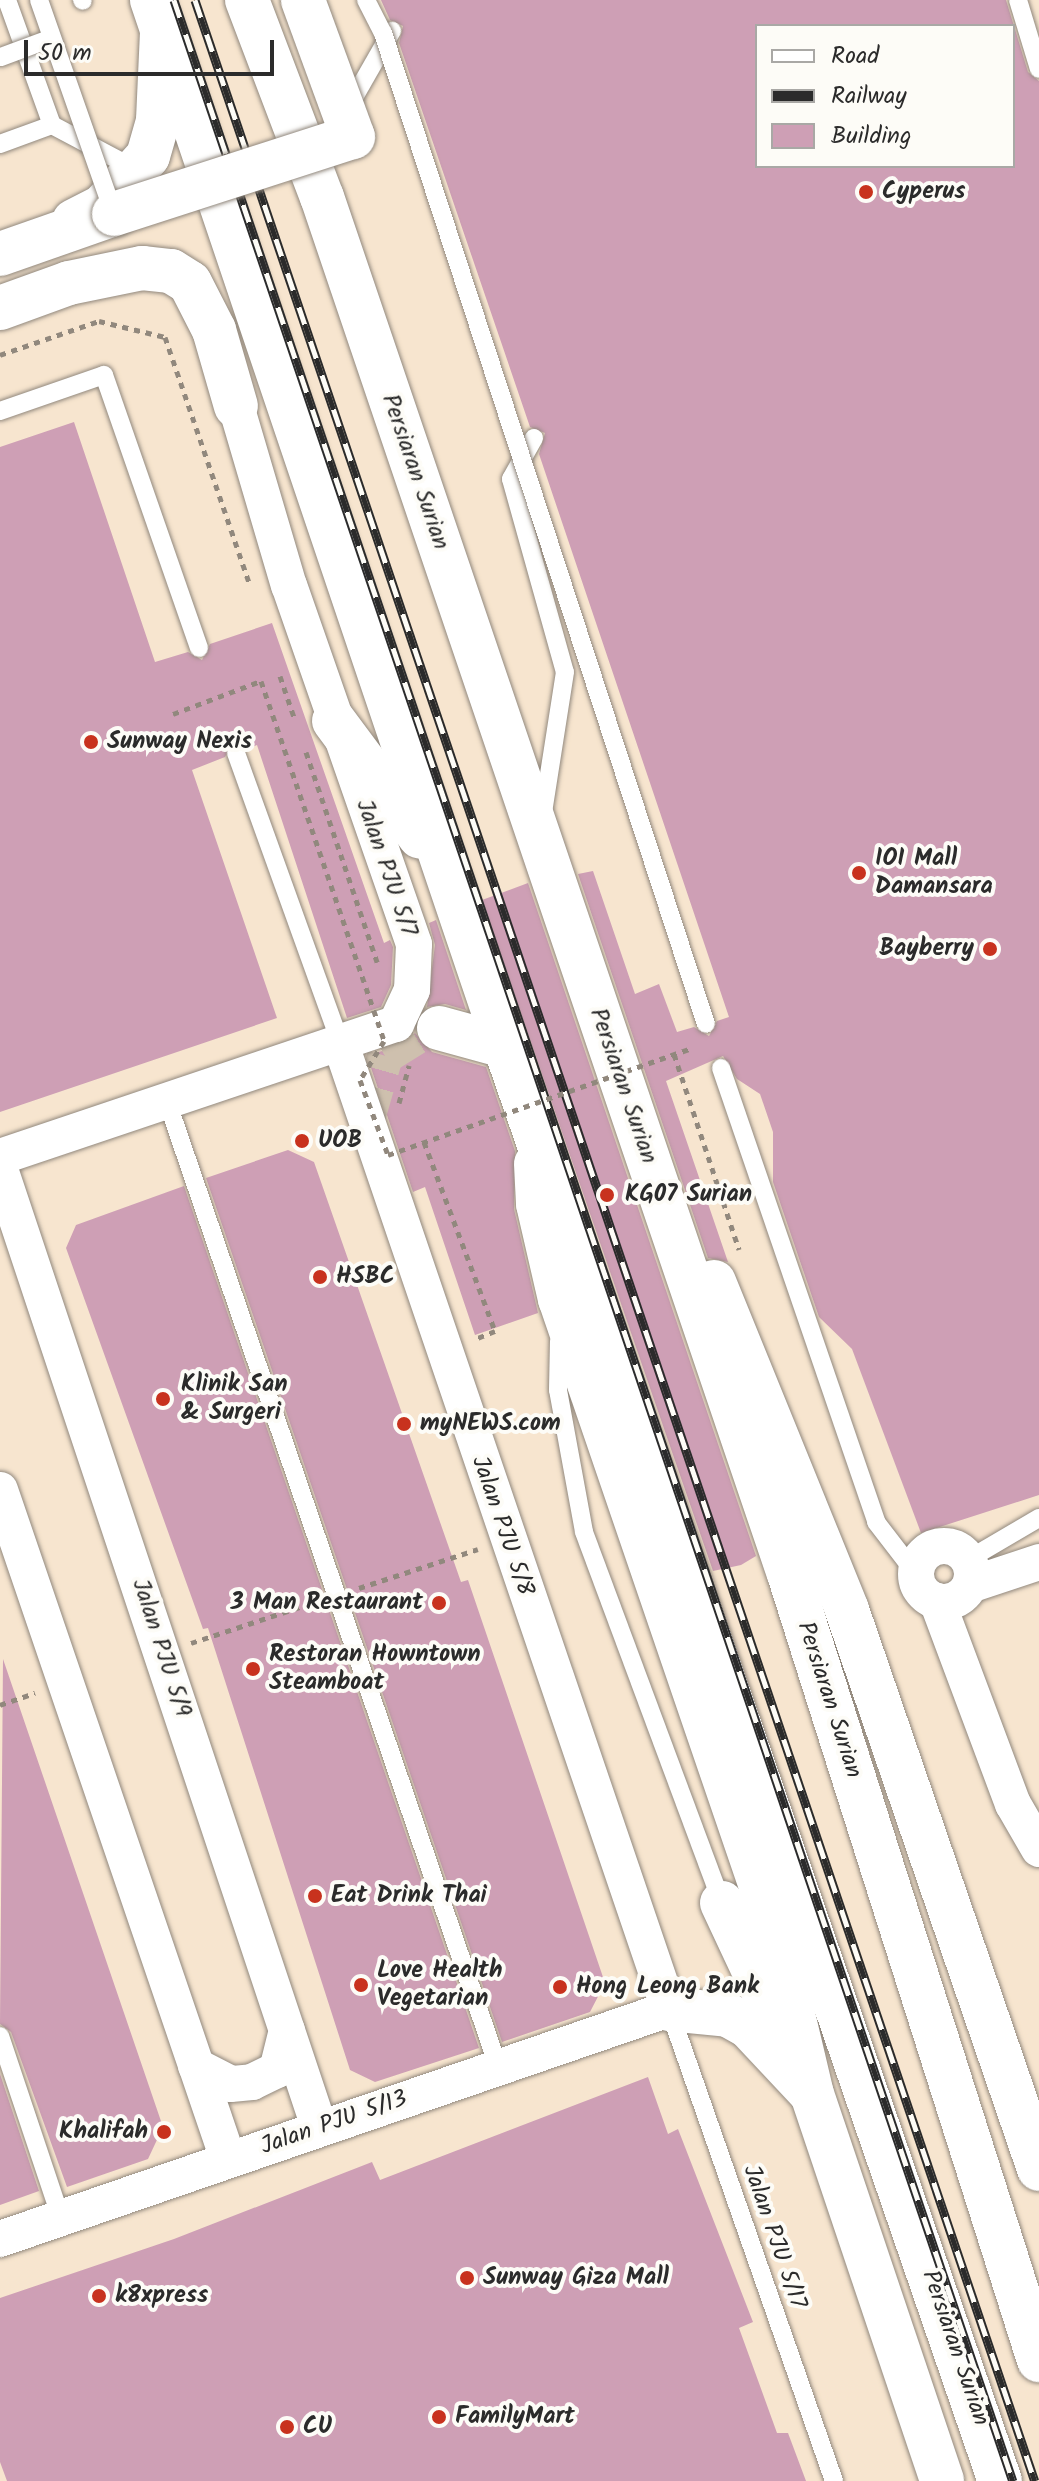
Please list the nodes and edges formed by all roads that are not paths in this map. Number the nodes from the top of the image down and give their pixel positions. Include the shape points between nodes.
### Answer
1 (7, 0) edge
2 (39, 0) edge
3 (247, 0) edge
4 (303, 0) edge
5 (366, 0) edge
6 (1018, 0) edge
7 (157, 16) edge
8 (392, 31) dead end
9 (52, 38) junction
10 (1, 57) edge
11 (1039, 69) edge
12 (52, 125) junction
13 (0, 144) edge
14 (137, 171) junction
15 (322, 197) junction
16 (109, 210) junction
17 (0, 246) edge
18 (0, 254) edge
19 (115, 274) junction
20 (0, 308) edge
21 (236, 406) joint
22 (0, 411) edge
23 (534, 438) dead end
24 (199, 648) dead end
25 (312, 733) junction
26 (236, 753) dead end
27 (396, 783) dead end
28 (538, 837) junction
29 (445, 871) junction
30 (706, 1024) dead end
31 (428, 1032) tunnel mouth
32 (340, 1042) junction
33 (505, 1046) junction
34 (721, 1068) dead end
35 (167, 1101) junction
36 (534, 1125) junction
37 (0, 1157) edge
38 (649, 1161) junction
39 (0, 1169) edge
40 (0, 1262) edge
41 (39, 1290) junction
42 (560, 1299) junction
43 (0, 1490) edge
44 (1039, 1518) edge
45 (1039, 1562) edge
46 (969, 1572) junction
47 (927, 1588) junction
48 (1039, 1849) edge
49 (722, 1903) joint
50 (669, 2009) junction
51 (287, 2030) junction
52 (0, 2036) edge
53 (196, 2066) junction
54 (498, 2066) junction
55 (812, 2094) junction
56 (319, 2127) junction
57 (228, 2159) junction
58 (1039, 2169) edge
59 (61, 2218) junction
60 (0, 2239) edge
61 (1039, 2360) edge
62 (834, 2481) edge
63 (942, 2481) edge
64 (1000, 2481) edge

1 - 12 lane
2 - 9 lane, bridge
3 - 15 main road, Persiaran Surian
4 - 16 main road, bridge via 353,137
5 - 30 lane, bridge via 388,48
6 - 11 lane
7 - 14 main road via 158,120 148,156
7 - 29 main road, Persiaran Surian
8 - 15 lane via 352,96
9 - 10 lane, bridge
9 - 16 lane, bridge
12 - 13 lane
12 - 14 lane
14 - 16 main road
15 - 28 main road, Persiaran Surian
16 - 17 main road
16 - 18 main road
16 - 19 main road via 126,205 145,225 138,256
19 - 20 main road via 69,283
19 - 21 main road via 142,268 171,271 190,283 214,330
21 - 25 street, Jalan PJU 5/7
22 - 24 lane via 104,375
23 - 28 lane via 511,479 565,672
25 - 29 main road
25 - 32 street, Jalan PJU 5/7 via 414,944 412,990 396,1024
26 - 32 lane
27 - 29 lane
28 - 38 main road, Persiaran Surian
29 - 33 main road, Persiaran Surian
31 - 33 main road
32 - 35 street, Jalan PJU 5/7
32 - 50 street, Jalan PJU 5/8
33 - 36 main road, Persiaran Surian
34 - 47 lane via 876,1522
35 - 37 street, Jalan PJU 5/7
35 - 54 lane
36 - 42 main road, Persiaran Surian via 538,1204
36 - 64 main road, Persiaran Surian
38 - 58 main road, Persiaran Surian via 726,1265
38 - 61 main road, Persiaran Surian via 789,1574
39 - 41 street, Jalan PJU 5/9
40 - 41 street via 9,1261
41 - 51 street, Jalan PJU 5/9
42 - 49 lane via 558,1390 584,1532
42 - 55 main road, Persiaran Surian via 767,1904
43 - 53 street
44 - 46 lane
45 - 46 street
46 - 47 street via 956,1600
46 - 47 street via 954,1547 936,1546 921,1556
47 - 48 street via 1013,1804
49 - 55 main road
50 - 54 street, Jalan PJU 5/13
50 - 55 main road via 728,2015 748,2026
50 - 62 lane, Jalan PJU 5/17
51 - 53 street via 277,2070 252,2082 231,2084
51 - 56 street, Jalan PJU 5/9
52 - 59 lane
53 - 57 street
54 - 56 street, Jalan PJU 5/13
55 - 63 main road, Persiaran Surian
56 - 57 street, Jalan PJU 5/13
57 - 59 street, Jalan PJU 5/13
59 - 60 street, Jalan PJU 5/13

